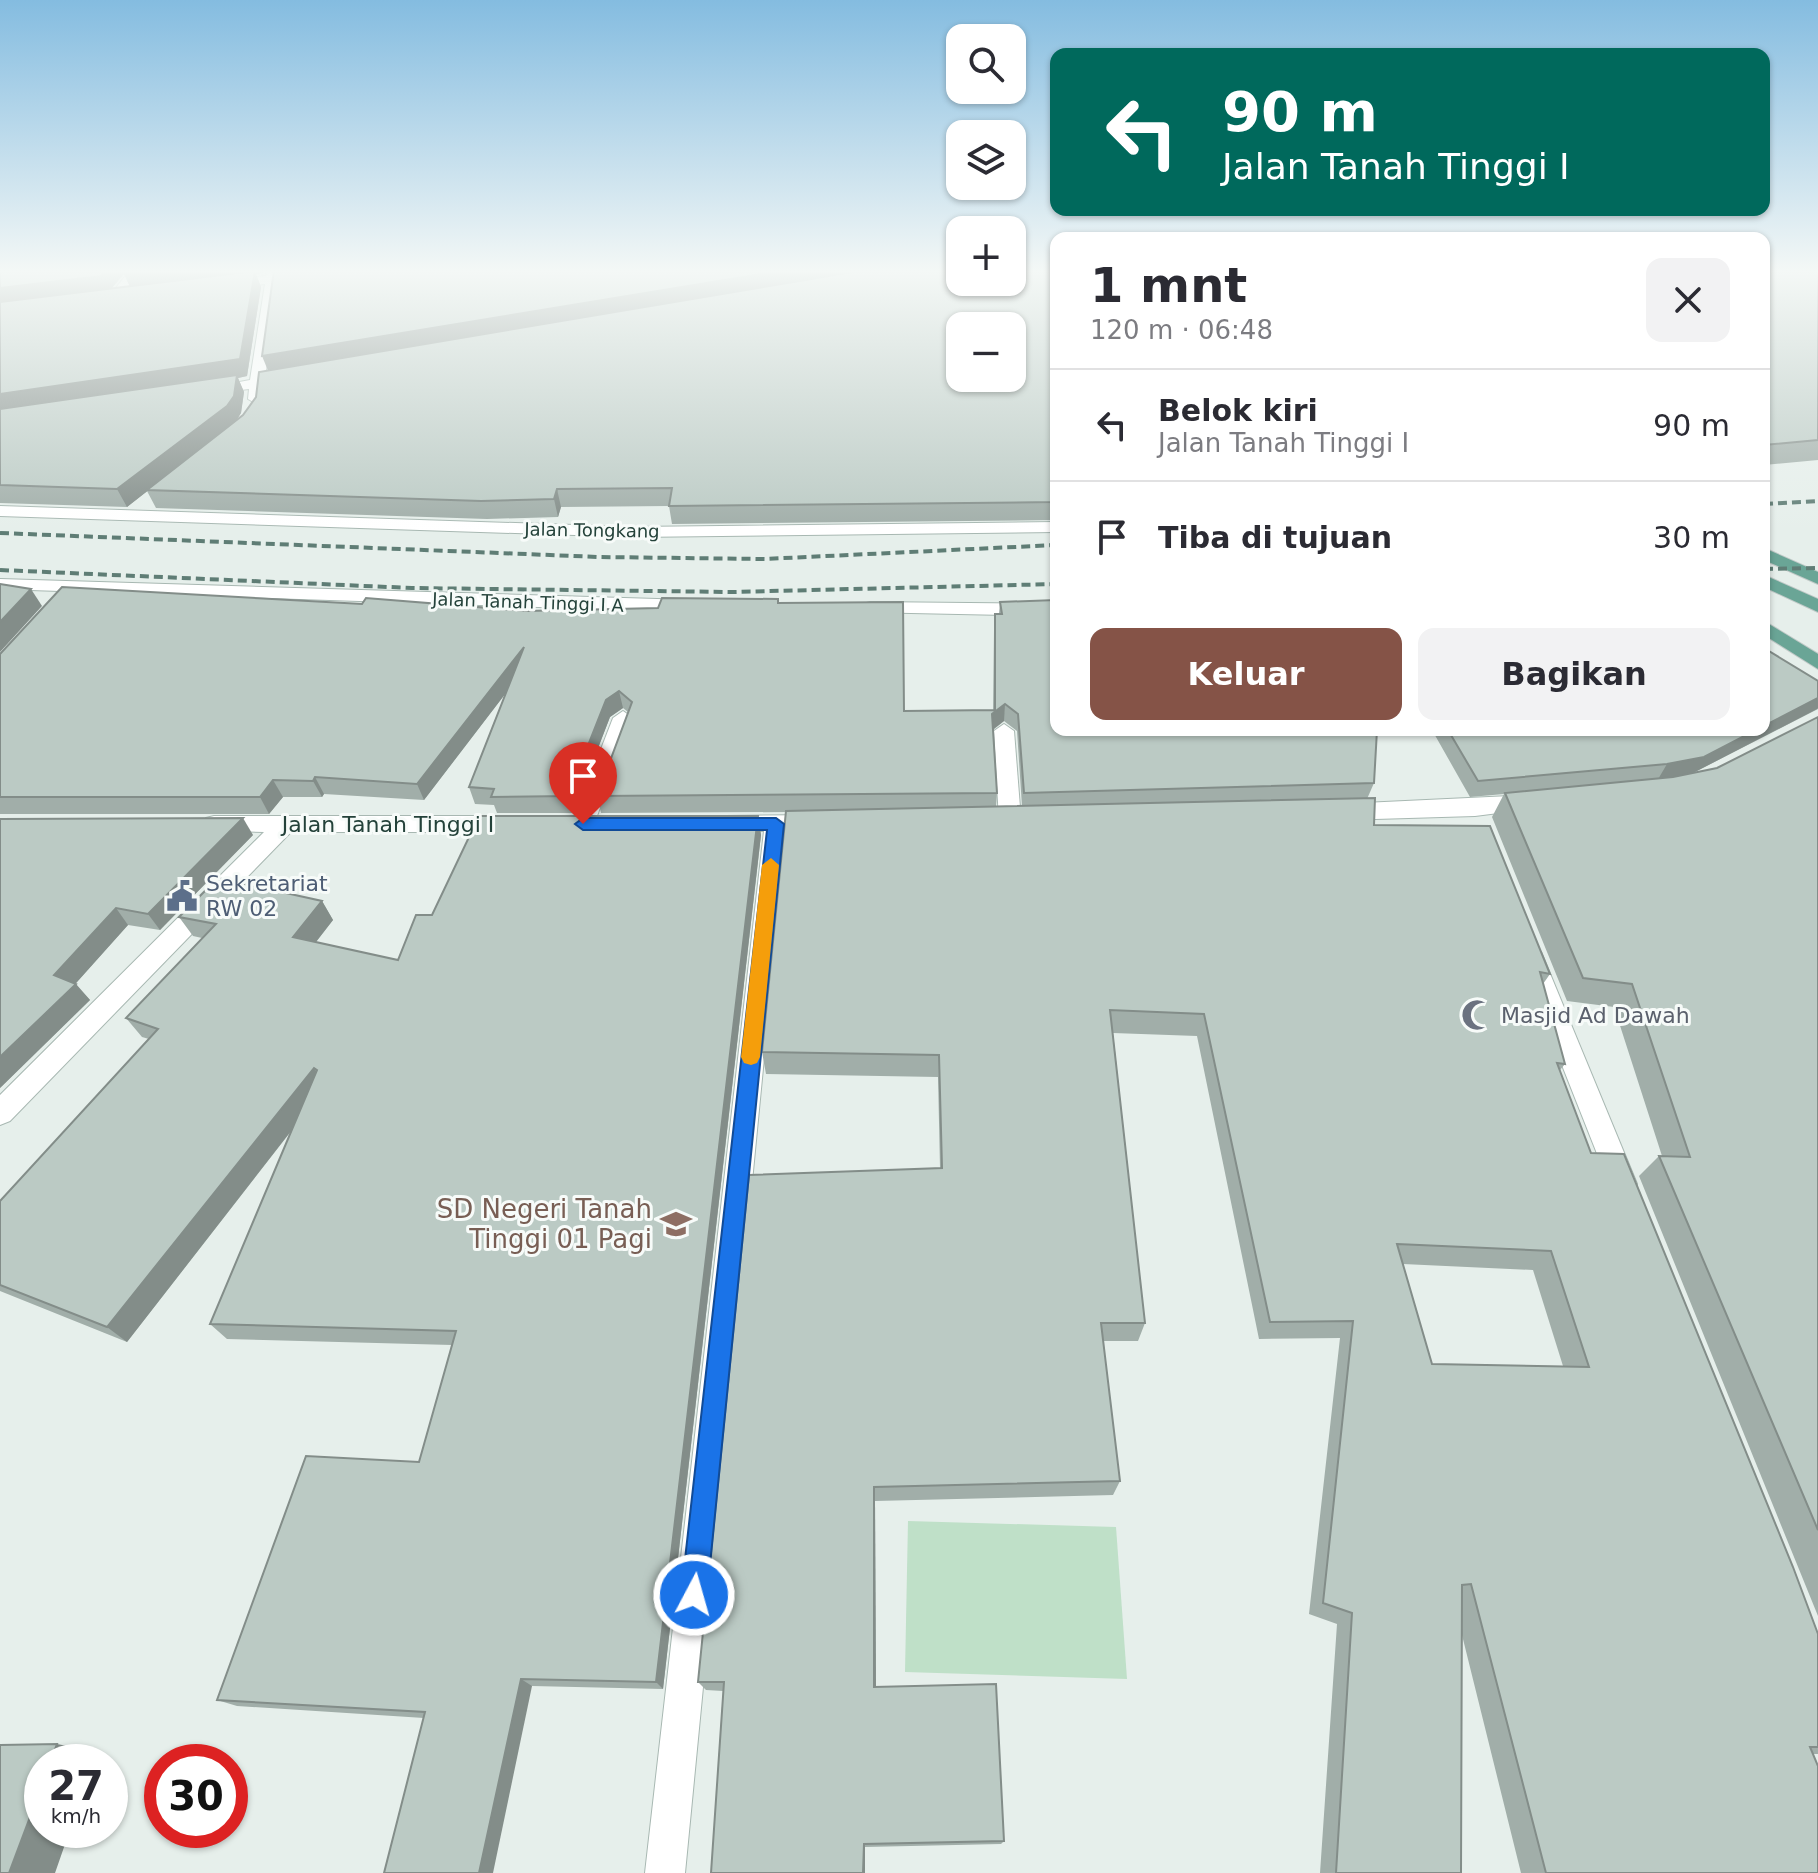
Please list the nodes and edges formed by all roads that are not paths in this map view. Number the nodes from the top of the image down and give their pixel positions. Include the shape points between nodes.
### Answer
1 (261, 357) edge
2 (305, 377) edge
3 (258, 384) junction
4 (197, 393) edge
5 (252, 414) edge
6 (151, 500) edge
7 (0, 511) edge
8 (128, 518) junction
9 (1050, 527) edge
10 (1770, 556) edge
11 (1818, 579) edge
12 (1770, 583) edge
13 (0, 584) edge
14 (75, 586) junction
15 (705, 606) edge
16 (1818, 606) edge
17 (849, 607) edge
18 (53, 610) edge
19 (1050, 610) edge
20 (1770, 631) edge
21 (1818, 663) edge
22 (623, 718) edge
23 (1004, 731) dead end
24 (1551, 801) edge
25 (1317, 813) edge
26 (1039, 820) edge
27 (838, 823) edge
28 (190, 824) edge
29 (285, 824) junction
30 (521, 824) edge
31 (613, 824) edge
32 (702, 824) edge
33 (776, 824) junction
34 (1525, 940) edge
35 (0, 1113) edge
36 (1634, 1210) edge
37 (665, 1873) edge

1 - 3 street
2 - 3 street
3 - 4 street
3 - 5 street
6 - 8 street
7 - 8 street, Jalan Tongkang
8 - 9 street, Jalan Tongkang via 634,532
10 - 11 main road
12 - 16 main road
13 - 14 street, Jalan Tanah Tinggi I A
14 - 15 street, Jalan Tanah Tinggi I A
14 - 18 street
17 - 19 street
20 - 21 main road
22 - 31 street via 575,824
23 - 26 street via 1002,820
24 - 25 street via 1477,815
27 - 33 street
28 - 29 street, Jalan Tanah Tinggi I
29 - 30 street, Jalan Tanah Tinggi I
29 - 35 street
32 - 33 street
33 - 37 street
34 - 36 street

